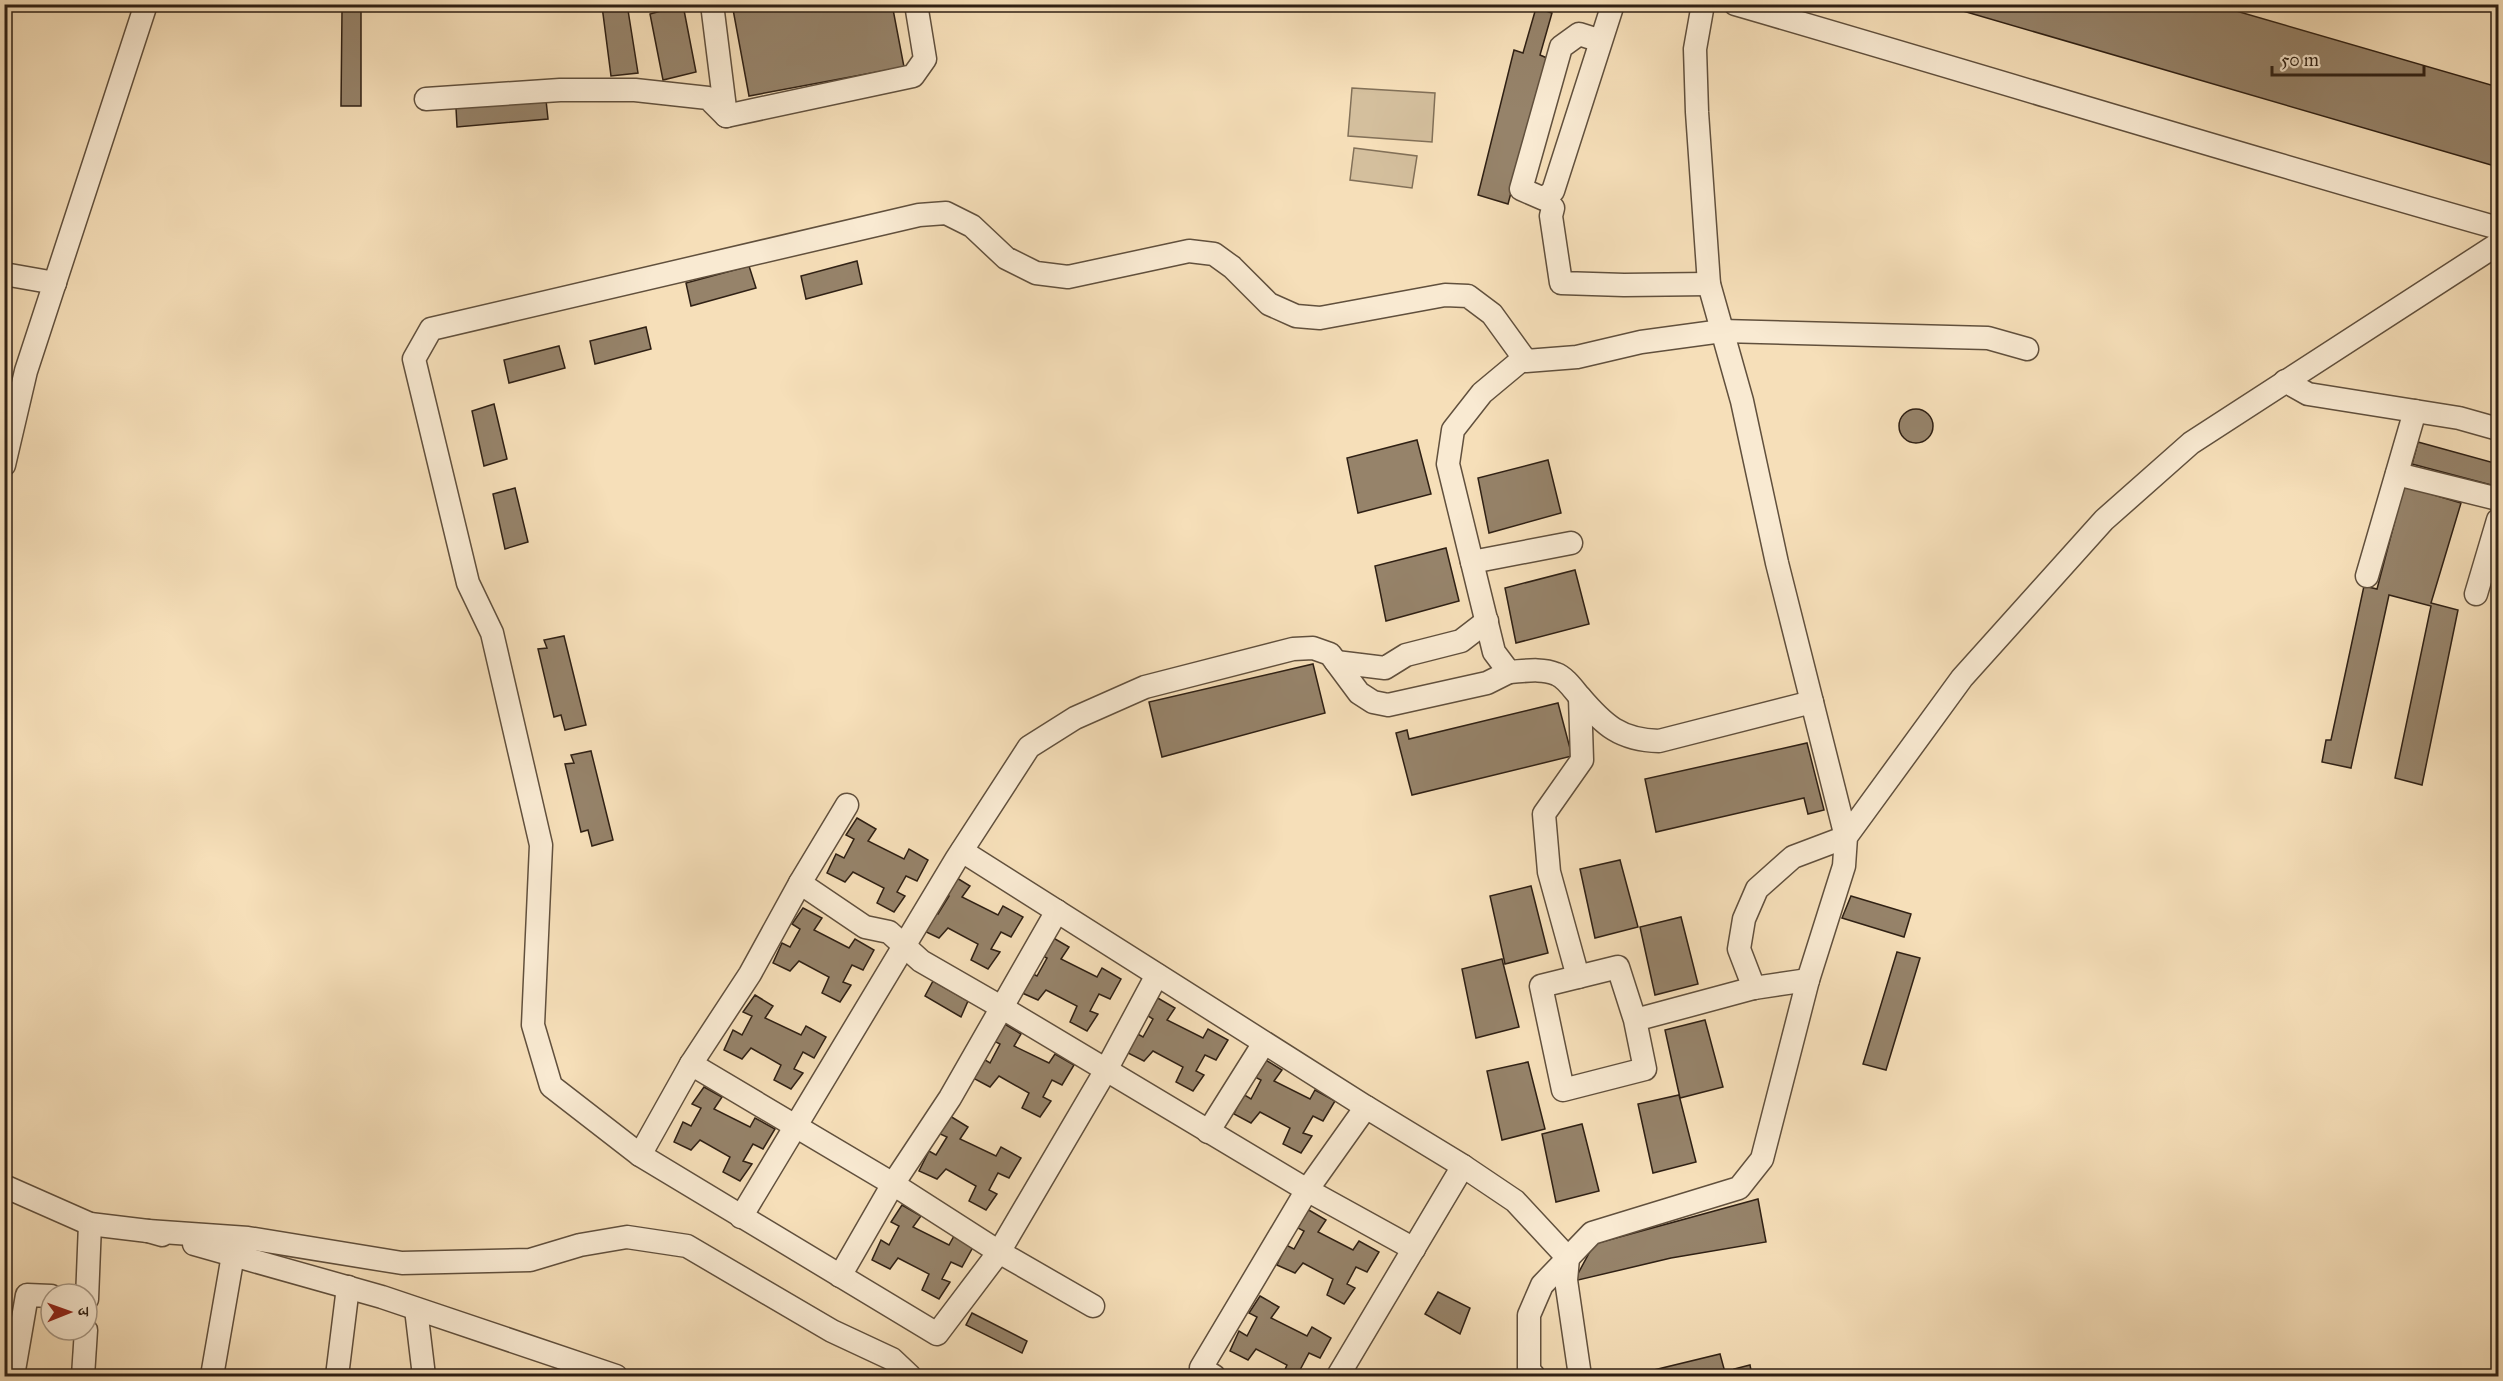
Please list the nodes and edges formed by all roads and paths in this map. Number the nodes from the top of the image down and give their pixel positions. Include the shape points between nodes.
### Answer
1 (146, 4) edge
2 (712, 4) edge
3 (916, 4) edge
4 (1613, 4) edge
5 (1703, 4) edge
6 (1735, 4) edge
7 (1601, 41) junction
8 (426, 99) dead end
9 (726, 116) junction
10 (1553, 208) dead end
11 (2499, 228) edge
12 (2499, 244) edge
13 (4, 274) edge
14 (55, 283) junction
15 (1709, 284) junction
16 (1722, 331) junction
17 (2027, 349) dead end
18 (1524, 358) junction
19 (2285, 381) junction
20 (2415, 411) junction
21 (2499, 429) edge
22 (4, 465) edge
23 (2397, 474) junction
24 (2499, 499) edge
25 (2499, 520) edge
26 (1571, 543) dead end
27 (1472, 562) junction
28 (2367, 576) dead end
29 (2476, 594) dead end
30 (1487, 621) junction
31 (1336, 662) junction
32 (1509, 672) junction
33 (1580, 697) junction
34 (1812, 702) junction
35 (847, 805) dead end
36 (1846, 837) junction
37 (962, 851) junction
38 (800, 883) junction
39 (1057, 911) junction
40 (905, 946) junction
41 (1157, 975) junction
42 (1578, 977) junction
43 (1808, 980) junction
44 (1754, 988) junction
45 (1002, 1006) junction
46 (1635, 1020) junction
47 (1264, 1043) junction
48 (691, 1064) junction
49 (1106, 1070) junction
50 (1366, 1107) junction
51 (797, 1125) junction
52 (1208, 1132) junction
53 (640, 1155) junction
54 (1463, 1166) junction
55 (893, 1184) junction
56 (4, 1186) edge
57 (1307, 1190) junction
58 (741, 1217) junction
59 (90, 1224) junction
60 (148, 1231) junction
61 (1414, 1249) junction
62 (999, 1252) junction
63 (233, 1255) junction
64 (1568, 1258) junction
65 (840, 1276) junction
66 (88, 1282) edge
67 (348, 1287) junction
68 (39, 1296) edge
69 (1093, 1306) dead end
70 (416, 1309) junction
71 (85, 1342) edge
72 (1580, 1376) edge
73 (13, 1377) edge
74 (83, 1377) edge
75 (212, 1377) edge
76 (337, 1377) edge
77 (424, 1377) edge
78 (616, 1377) edge
79 (910, 1377) edge
80 (1214, 1377) edge
81 (1338, 1377) edge
82 (1534, 1377) edge

1 - 14 street
2 - 9 street
3 - 9 street via 925,59 913,76
4 - 7 street
5 - 15 street via 1695,49
6 - 11 street
7 - 7 street via 1553,191 1545,199 1521,189 1561,48 1579,34
8 - 9 street via 560,90 635,90 708,98
10 - 15 street via 1561,283
12 - 19 street
13 - 14 street
14 - 22 street via 26,371
15 - 16 street
16 - 17 street via 1988,338
16 - 18 street via 1641,342 1577,357 1526,361
16 - 34 street
18 - 27 street via 1482,393 1453,430 1448,464
18 - 53 street via 1492,314 1468,296 1445,295 1320,318 1296,316 1269,304 1214,254 1189,251 1068,277 1036,273 1006,258 972,226 946,213 919,214 431,329 414,359 468,584 492,633 541,845 533,1025 550,1086
19 - 20 street via 2308,394
19 - 36 street via 2191,443 2104,520 1962,678
20 - 21 street
20 - 23 street
23 - 24 street
23 - 28 street
25 - 29 street
26 - 27 street
27 - 30 street
30 - 31 street via 1461,641 1406,655 1385,668
30 - 32 street via 1494,652
31 - 32 street via 1359,693 1388,705 1487,683
31 - 37 street via 1330,654 1313,648 1293,649 1145,687 1075,717 1029,747
32 - 33 street via 1536,670 1558,674
33 - 34 street via 1617,731 1636,740 1659,741
33 - 42 street via 1582,760 1544,814 1548,872
34 - 36 street
35 - 38 street
36 - 43 street via 1844,866
36 - 44 street via 1793,857 1757,889 1744,919 1739,949
37 - 39 street
37 - 40 street
38 - 40 street via 865,927 889,932
38 - 48 street via 750,974
39 - 41 street
39 - 45 street
40 - 45 street via 921,961
40 - 51 street
41 - 47 street
41 - 49 street
42 - 46 street via 1618,967
42 - 46 street via 1541,986 1563,1090 1645,1069
43 - 44 street
43 - 64 street via 1762,1158 1739,1188 1592,1233
44 - 46 street
45 - 49 street
45 - 55 street via 950,1098
47 - 50 street
47 - 52 street
48 - 51 street
48 - 53 street
49 - 52 street
49 - 62 street
50 - 54 street
50 - 57 street
51 - 55 street
51 - 58 street
52 - 57 street
53 - 58 street
54 - 61 street
54 - 64 street via 1515,1201
55 - 62 street
55 - 65 street
56 - 59 street
57 - 61 street
57 - 80 street via 1201,1368
58 - 65 street
59 - 60 street
59 - 66 street
60 - 63 street
60 - 79 street via 248,1238 402,1263 530,1260 580,1245 627,1237 687,1246 832,1331 892,1359
61 - 81 street
62 - 65 street via 937,1334
62 - 69 street
63 - 67 street
63 - 75 street
64 - 72 street via 1566,1280
64 - 82 street via 1542,1285 1529,1315 1529,1370
67 - 70 street
67 - 76 street
68 - 73 street via 27,1295
70 - 77 street
70 - 78 street
71 - 74 street

